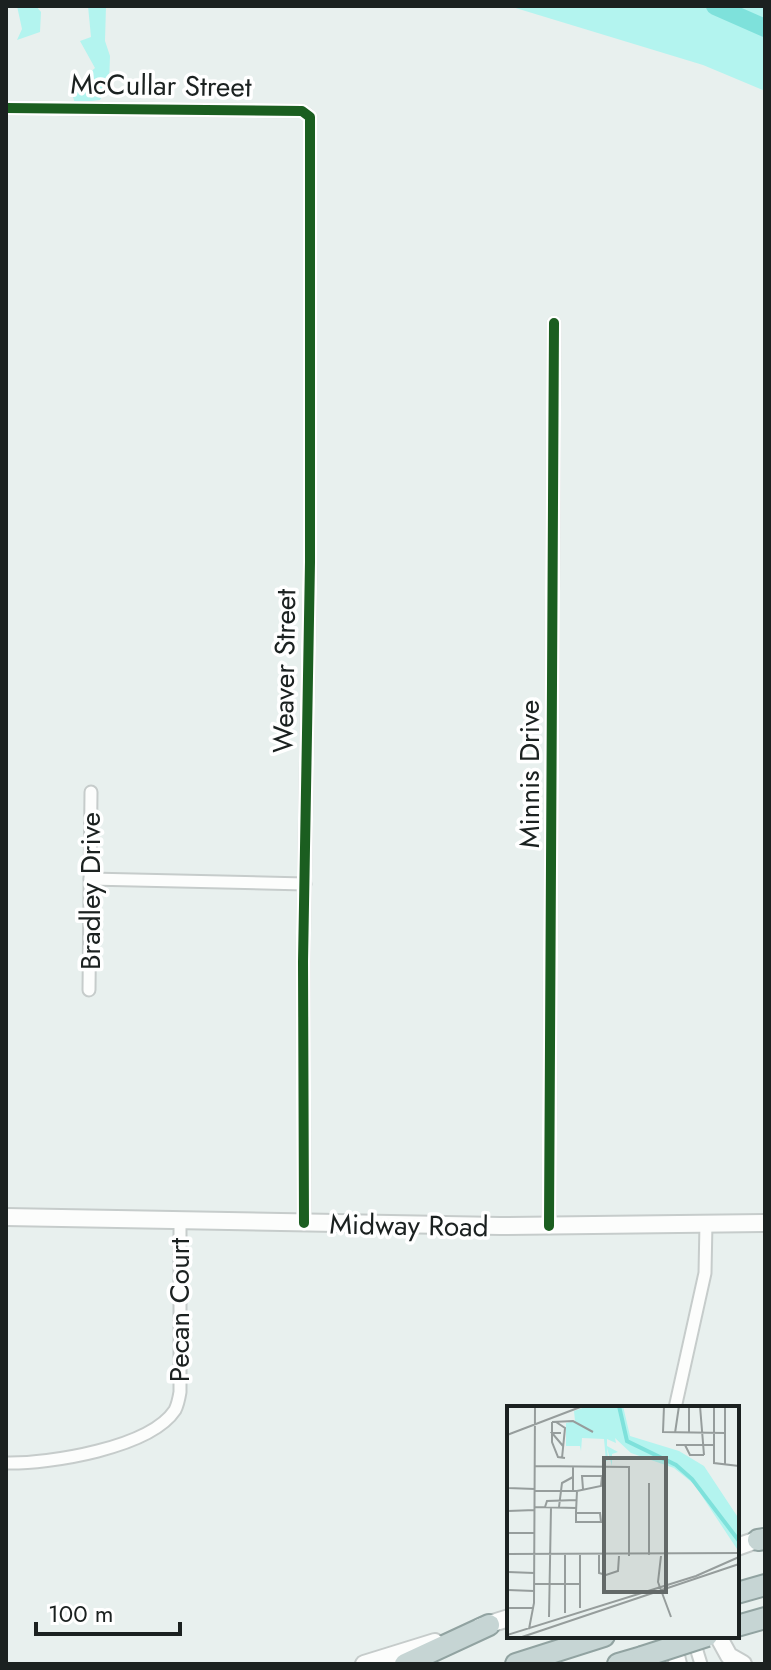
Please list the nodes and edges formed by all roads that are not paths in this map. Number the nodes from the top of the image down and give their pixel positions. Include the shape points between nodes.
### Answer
1 (6, 108) edge
2 (311, 120) joint
3 (554, 323) dead end
4 (91, 792) dead end
5 (90, 879) junction
6 (305, 884) junction
7 (89, 990) dead end
8 (6, 1217) edge
9 (180, 1219) junction
10 (304, 1223) junction
11 (706, 1223) junction
12 (765, 1223) edge
13 (549, 1226) junction
14 (675, 1406) edge
15 (6, 1463) edge
16 (763, 1539) edge
17 (739, 1546) edge
18 (765, 1585) edge
19 (739, 1592) edge
20 (765, 1618) edge
21 (507, 1619) edge
22 (489, 1625) junction
23 (741, 1625) edge
24 (598, 1638) edge
25 (672, 1638) edge
26 (693, 1638) edge
27 (701, 1638) edge
28 (719, 1638) edge
29 (364, 1664) edge
30 (405, 1664) edge
31 (516, 1664) edge
32 (618, 1664) edge
33 (678, 1664) edge
34 (701, 1664) edge
35 (743, 1664) edge

1 - 2 street, McCullar Street via 302,111
2 - 6 street, Weaver Street
3 - 13 street, Minnis Drive
4 - 5 street, Bradley Drive
5 - 6 street
5 - 7 street, Bradley Drive
6 - 10 street, Weaver Street
8 - 9 main road, Midway Road
9 - 10 main road, Midway Road
9 - 15 street, Pecan Court via 180,1392 174,1411 162,1423 116,1446 65,1460
10 - 13 main road, Midway Road
11 - 12 main road, Midway Road
11 - 13 main road, Midway Road
11 - 14 street via 705,1273
16 - 17 main road
18 - 19 highway
20 - 23 highway
21 - 22 main road
22 - 29 main road
22 - 30 highway
24 - 31 highway
25 - 33 main road
26 - 34 street
27 - 32 highway, bridge
28 - 35 main road via 729,1656

